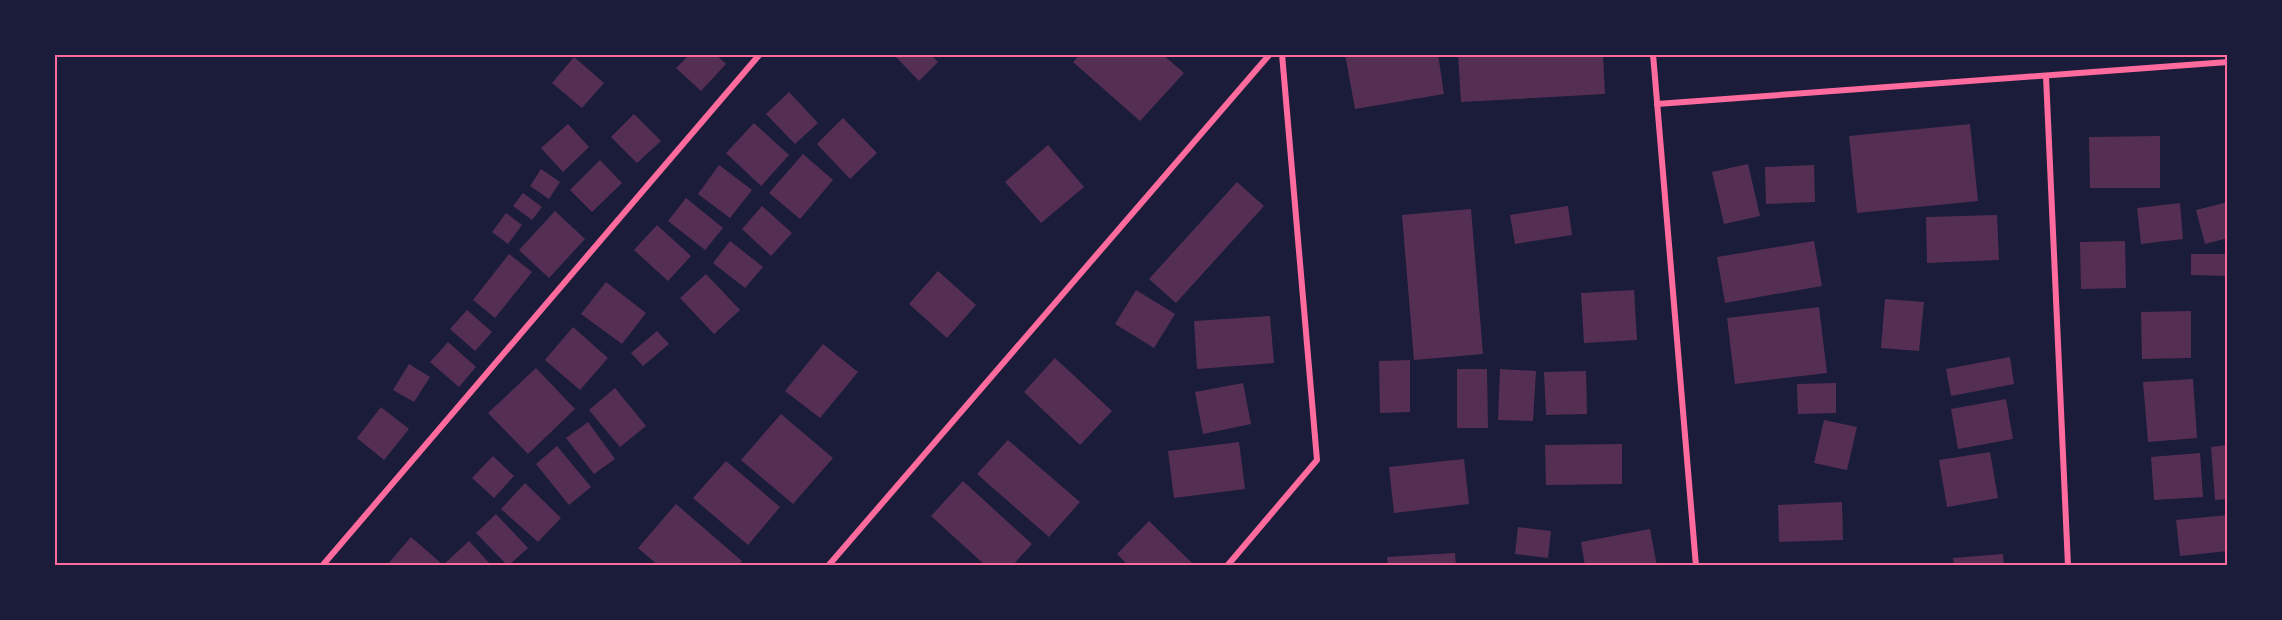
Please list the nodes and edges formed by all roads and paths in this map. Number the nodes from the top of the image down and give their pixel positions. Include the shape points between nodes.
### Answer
1 (760, 54) edge
2 (1270, 54) edge
3 (1282, 54) edge
4 (1653, 54) edge
5 (2228, 62) edge
6 (2046, 76) junction
7 (1657, 104) junction
8 (322, 566) edge
9 (828, 566) edge
10 (1227, 566) edge
11 (1696, 566) edge
12 (2068, 566) edge

1 - 8 street
2 - 9 street
3 - 10 street via 1317,460
4 - 7 street
5 - 6 street
6 - 7 street
6 - 12 street
7 - 11 street

